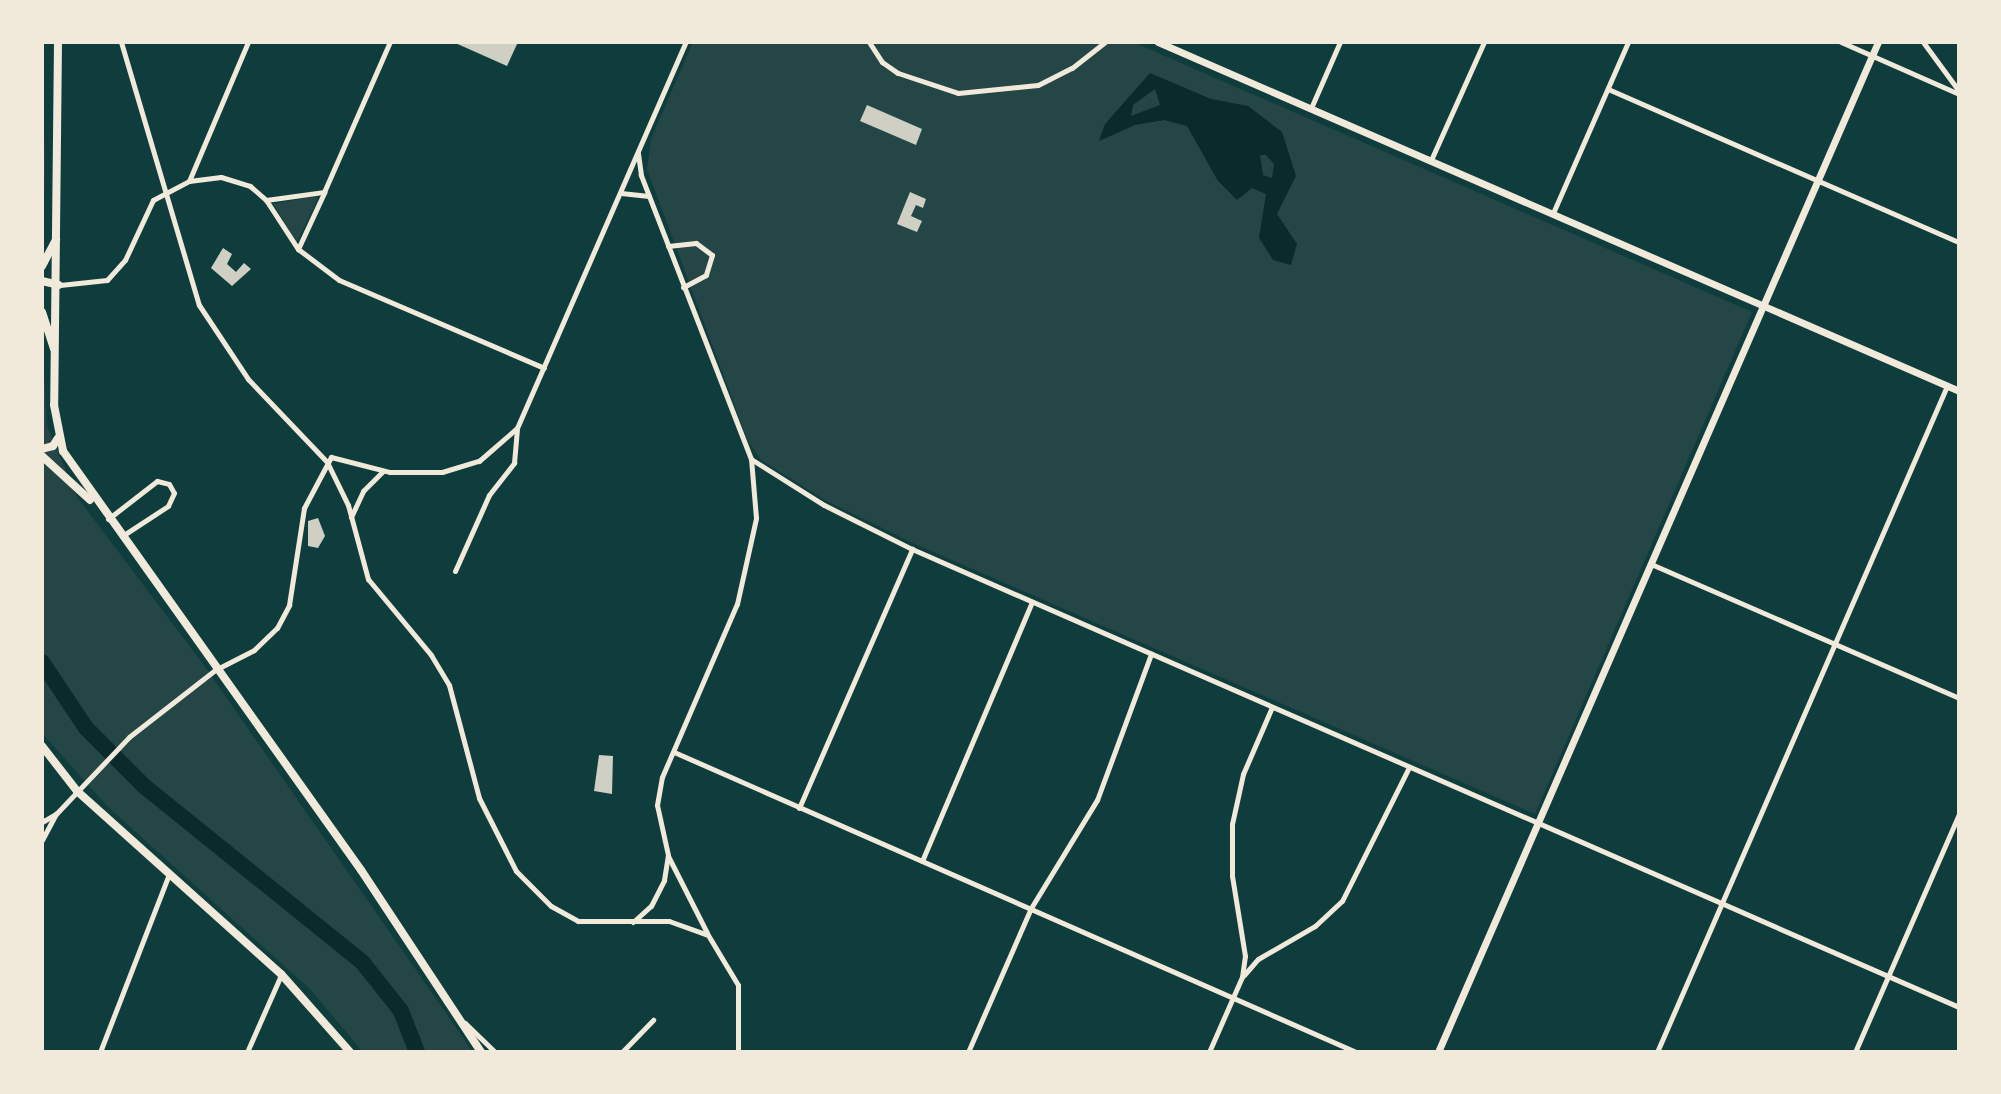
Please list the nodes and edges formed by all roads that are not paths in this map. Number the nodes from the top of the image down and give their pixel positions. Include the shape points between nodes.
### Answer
1 (58, 42) edge
2 (121, 42) edge
3 (248, 42) edge
4 (390, 42) edge
5 (686, 42) edge
6 (869, 42) edge
7 (1105, 42) edge
8 (1158, 42) edge
9 (1340, 42) edge
10 (1484, 42) edge
11 (1628, 42) edge
12 (1841, 42) edge
13 (1878, 42) edge
14 (1923, 42) edge
15 (1873, 56) junction
16 (1608, 89) junction
17 (1959, 92) edge
18 (1311, 108) junction
19 (638, 153) junction
20 (1431, 160) junction
21 (189, 181) junction
22 (1818, 181) junction
23 (163, 192) junction
24 (324, 192) junction
25 (620, 193) junction
26 (649, 196) junction
27 (266, 200) junction
28 (1553, 213) junction
29 (58, 235) junction
30 (1959, 242) edge
31 (668, 246) junction
32 (298, 249) junction
33 (42, 266) edge
34 (42, 281) edge
35 (59, 285) junction
36 (683, 287) junction
37 (1763, 306) junction
38 (42, 312) edge
39 (54, 350) junction
40 (544, 368) junction
41 (1947, 386) junction
42 (1959, 391) edge
43 (517, 428) junction
44 (58, 438) junction
45 (42, 449) edge
46 (42, 456) edge
47 (751, 459) junction
48 (327, 462) junction
49 (384, 470) junction
50 (100, 509) junction
51 (107, 519) junction
52 (351, 519) junction
53 (121, 537) junction
54 (912, 549) junction
55 (1651, 564) junction
56 (455, 571) dead end
57 (1032, 602) junction
58 (1835, 644) junction
59 (1151, 654) junction
60 (215, 670) junction
61 (1959, 698) edge
62 (1272, 707) junction
63 (44, 751) edge
64 (674, 752) junction
65 (1409, 767) junction
66 (77, 791) junction
67 (799, 808) junction
68 (56, 814) junction
69 (1959, 814) edge
70 (42, 822) edge
71 (1538, 825) junction
72 (42, 840) edge
73 (668, 855) junction
74 (922, 861) junction
75 (169, 874) junction
76 (1722, 903) junction
77 (1031, 908) junction
78 (633, 922) junction
79 (708, 935) junction
80 (281, 974) junction
81 (1888, 976) junction
82 (1242, 977) junction
83 (1233, 997) junction
84 (1959, 1007) edge
85 (653, 1020) dead end
86 (465, 1023) junction
87 (100, 1052) edge
88 (247, 1052) edge
89 (350, 1052) edge
90 (481, 1052) edge
91 (495, 1052) edge
92 (622, 1052) edge
93 (738, 1052) edge
94 (968, 1052) edge
95 (1209, 1052) edge
96 (1356, 1052) edge
97 (1438, 1052) edge
98 (1657, 1052) edge
99 (1855, 1052) edge

1 - 29 main road
2 - 23 street
3 - 21 street
4 - 24 street
5 - 19 street
6 - 7 street via 898,73 958,93 1038,85 1072,68
8 - 18 main road
9 - 18 street
10 - 20 street
11 - 16 street
12 - 15 street
13 - 15 main road
14 - 17 street
15 - 17 street
15 - 22 main road
16 - 22 street
16 - 28 street
18 - 20 main road
19 - 25 street
19 - 26 street
20 - 28 main road
21 - 23 street
21 - 27 street via 238,180
22 - 30 street
22 - 37 main road
23 - 35 street via 144,210 115,274 97,283
23 - 48 street via 190,282 211,327 248,379
24 - 27 street
24 - 32 street
25 - 26 street
25 - 40 street
26 - 31 street
27 - 32 street
28 - 37 main road
29 - 33 main road
29 - 35 main road
31 - 36 street
31 - 36 street via 696,243 712,255 706,275
32 - 40 street via 339,280
34 - 35 main road
35 - 39 main road
36 - 47 street
37 - 41 main road
37 - 55 main road
38 - 39 main road
39 - 44 main road
40 - 43 street
41 - 42 main road
41 - 58 street
43 - 49 street via 494,452 459,469
43 - 56 street via 514,463 489,495
44 - 45 main road
44 - 50 main road
46 - 50 main road
47 - 54 street via 824,505
47 - 64 street via 756,518 747,574
48 - 49 street via 338,455
48 - 52 street
48 - 60 street via 304,508 284,616 267,640
49 - 52 street via 363,491
50 - 51 main road
51 - 53 main road
51 - 53 street via 157,481 173,490 168,506
52 - 78 street via 368,579 449,685 479,798 516,871 551,906 578,921
53 - 60 main road
54 - 57 street
54 - 67 street
55 - 58 street
55 - 71 main road
57 - 59 street
57 - 74 street
58 - 61 street
58 - 76 street
59 - 62 street
59 - 77 street via 1097,800
60 - 66 street via 129,737
60 - 86 main road
62 - 65 street
62 - 82 street via 1243,774 1232,824 1232,876 1245,956
63 - 66 main road
64 - 67 street
64 - 73 street via 657,805
65 - 71 street
65 - 82 street via 1342,901 1315,926 1258,959
66 - 68 street
66 - 75 main road
67 - 74 street
68 - 70 street
68 - 72 street
69 - 81 street
71 - 76 street
71 - 97 main road
73 - 78 street via 660,892
73 - 79 street
74 - 77 street
75 - 80 main road
75 - 87 street
76 - 81 street
76 - 98 street
77 - 83 street
77 - 94 street
78 - 79 street via 669,921
79 - 93 street via 738,985
80 - 88 street
80 - 89 main road
81 - 84 street
81 - 99 street
82 - 83 street
83 - 95 street
83 - 96 street
85 - 92 street
86 - 90 main road
86 - 91 street

